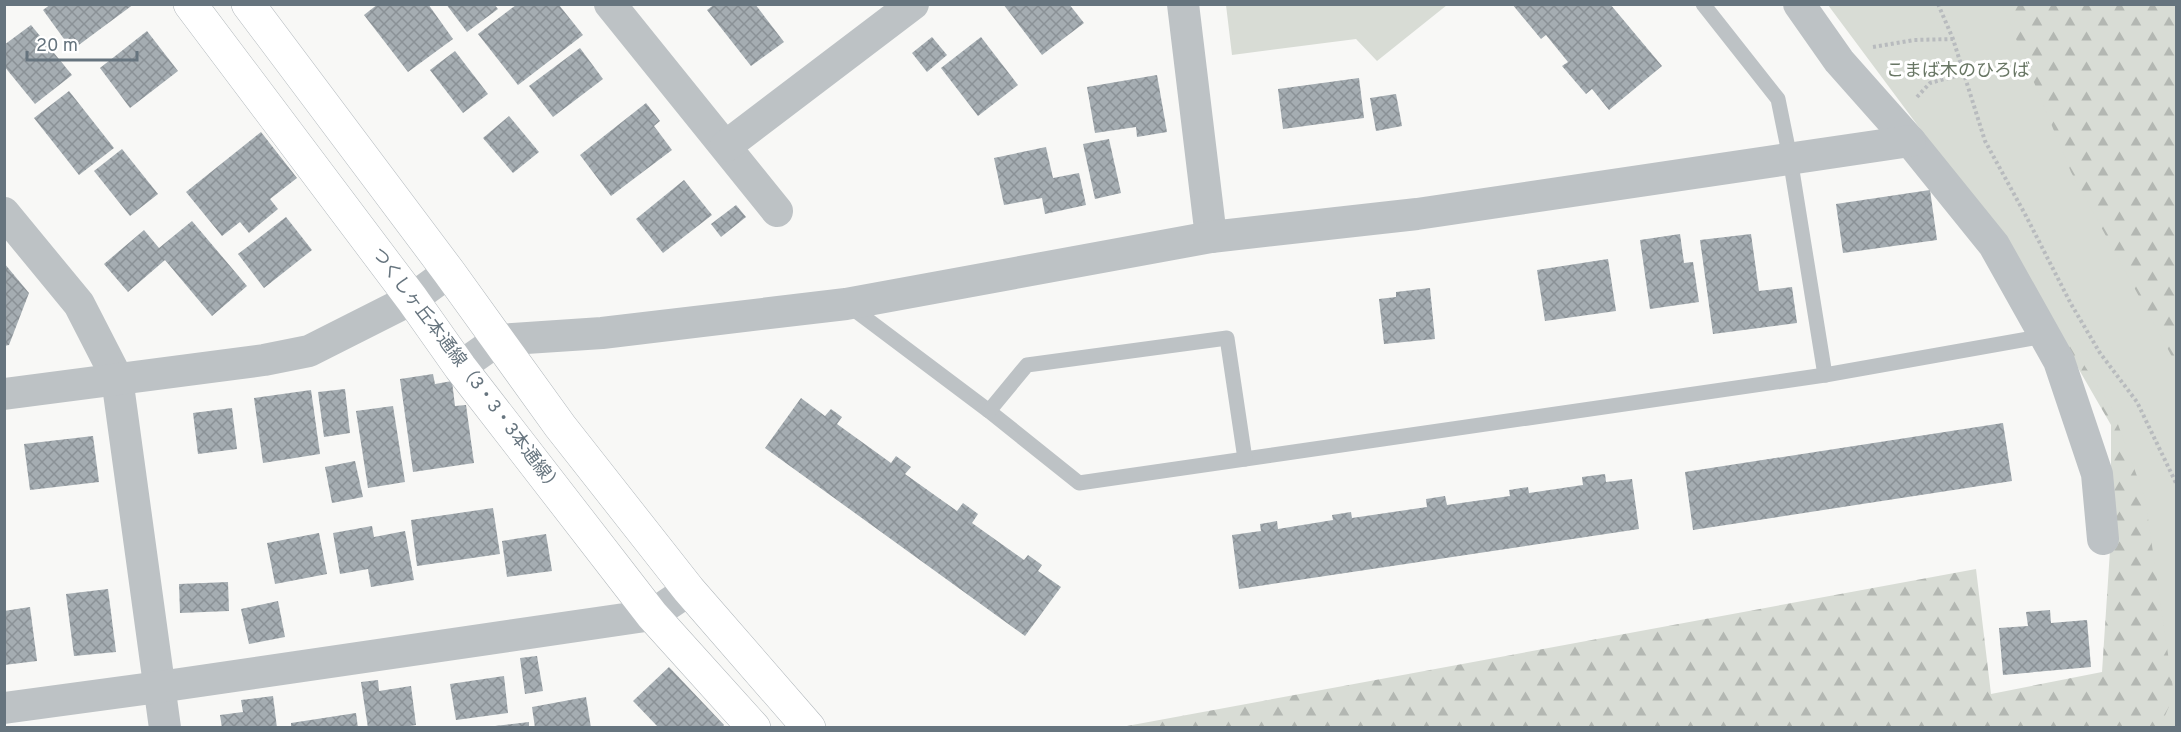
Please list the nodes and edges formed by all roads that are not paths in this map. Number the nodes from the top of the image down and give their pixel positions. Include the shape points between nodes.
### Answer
1 (190, 4) edge
2 (248, 4) edge
3 (610, 4) edge
4 (913, 4) edge
5 (1183, 4) edge
6 (1703, 4) edge
7 (1799, 4) edge
8 (1910, 141) junction
9 (726, 146) junction
10 (1790, 158) junction
11 (777, 211) dead end
12 (4, 213) edge
13 (1211, 237) junction
14 (449, 272) junction
15 (412, 299) junction
16 (846, 304) junction
17 (2045, 336) junction
18 (498, 340) junction
19 (460, 367) junction
20 (1825, 375) junction
21 (117, 378) junction
22 (4, 394) edge
23 (989, 411) junction
24 (1245, 459) junction
25 (2103, 538) dead end
26 (689, 590) junction
27 (652, 615) junction
28 (159, 687) junction
29 (4, 708) edge
30 (165, 728) edge
31 (754, 728) edge
32 (809, 728) edge

1 - 15 street, つくしヶ丘本通線（3・3・3本通線）
2 - 14 street
3 - 9 street
4 - 9 street
5 - 13 street
6 - 10 lane via 1778,99
7 - 8 street via 1839,61
8 - 10 street
8 - 17 street via 1994,245
9 - 11 street
10 - 13 street via 1417,214
10 - 20 lane
12 - 21 street via 79,304
13 - 16 street
14 - 15 street
14 - 18 street
15 - 19 street, つくしヶ丘本通線（3・3・3本通線）
15 - 21 street via 309,351
16 - 18 street via 602,333
16 - 23 lane
17 - 20 lane
17 - 25 street via 2059,361 2097,474
18 - 19 street
18 - 26 street
19 - 27 street, つくしヶ丘本通線（3・3・3本通線）
20 - 24 lane
21 - 22 street
21 - 28 street
23 - 24 lane via 1079,483
23 - 24 lane via 1027,365 1227,338
26 - 27 street
26 - 32 street
27 - 28 street
27 - 31 street, つくしヶ丘本通線（3・3・3本通線）
28 - 29 street
28 - 30 street

